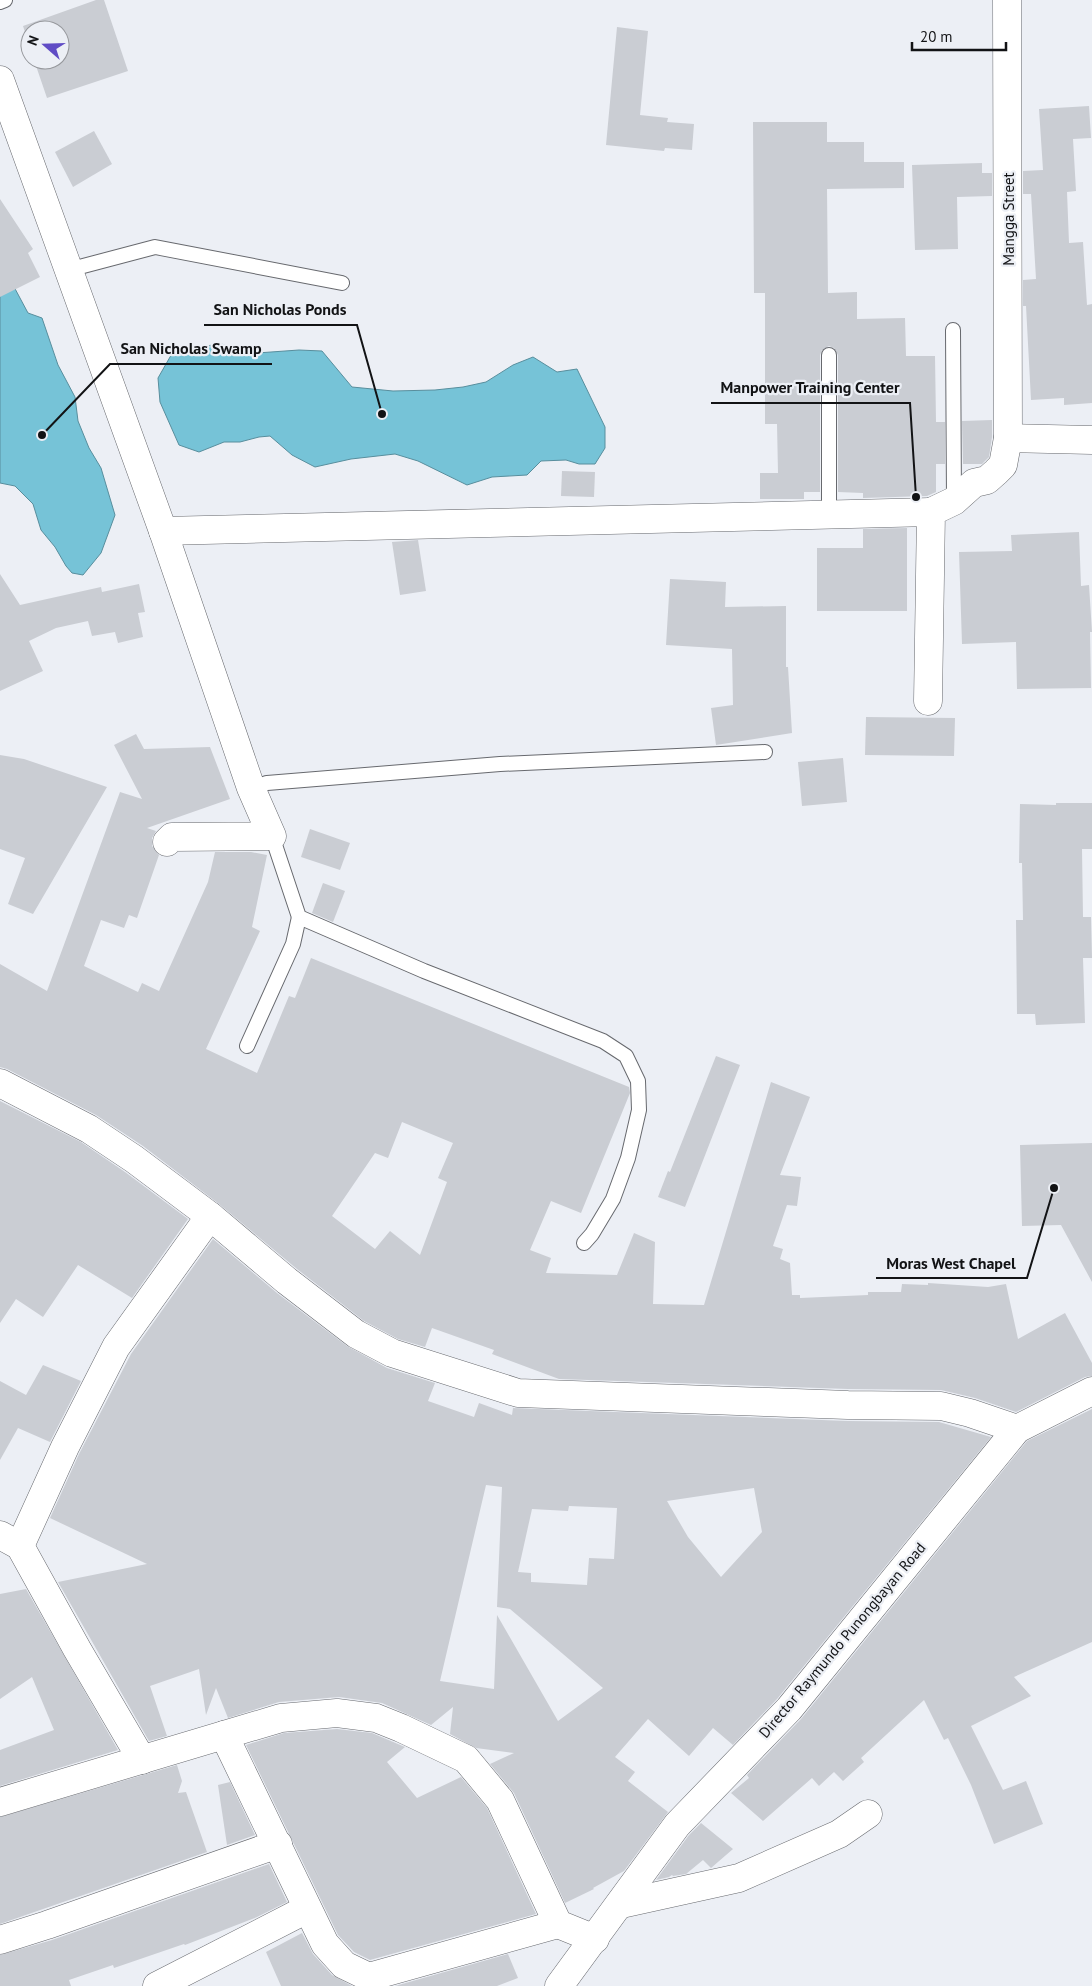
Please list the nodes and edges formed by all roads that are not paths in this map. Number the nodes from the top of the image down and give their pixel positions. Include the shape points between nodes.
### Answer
1 (5, 0) edge
2 (1007, 0) edge
3 (0, 2) edge
4 (0, 80) edge
5 (68, 270) junction
6 (342, 283) dead end
7 (953, 330) dead end
8 (829, 355) dead end
9 (1008, 438) junction
10 (1092, 440) edge
11 (942, 506) junction
12 (829, 515) junction
13 (163, 531) junction
14 (928, 702) dead end
15 (764, 752) dead end
16 (251, 788) junction
17 (272, 836) junction
18 (167, 842) dead end
19 (299, 917) junction
20 (247, 1046) dead end
21 (0, 1083) edge
22 (210, 1216) junction
23 (584, 1243) dead end
24 (1092, 1391) edge
25 (1017, 1430) junction
26 (10, 1540) edge
27 (224, 1735) junction
28 (142, 1760) junction
29 (0, 1802) edge
30 (868, 1814) dead end
31 (278, 1844) junction
32 (621, 1904) junction
33 (308, 1909) junction
34 (558, 1924) junction
35 (595, 1939) junction
36 (0, 1940) edge
37 (157, 1986) edge
38 (560, 1986) edge

1 - 3 lane
2 - 9 street, Mangga Street
4 - 5 street
5 - 6 lane via 155,247
5 - 13 street
7 - 11 lane
8 - 12 lane
9 - 10 street
9 - 11 street, Mangga Street via 1003,465 987,480 974,483
11 - 12 street
11 - 14 street
12 - 13 street
13 - 16 street
15 - 16 lane via 500,764 267,783
16 - 17 street
17 - 18 street via 172,837
17 - 19 lane
19 - 20 lane via 292,944
19 - 23 lane via 603,1042 626,1056 638,1081 639,1110 628,1158 613,1199
21 - 22 street via 89,1129
22 - 25 street via 356,1334 392,1353 518,1393 941,1406
22 - 26 street via 116,1347 65,1447
24 - 25 street, Director Raymundo Punongbayan Road
25 - 32 street, Director Raymundo Punongbayan Road via 789,1709 677,1825
26 - 28 street
27 - 28 street
27 - 31 street
27 - 34 street via 281,1718 337,1713 380,1719 466,1759 500,1800
28 - 29 street
30 - 32 street via 839,1834 739,1878
31 - 33 street
31 - 36 street
32 - 35 street, Director Raymundo Punongbayan Road
33 - 34 street via 331,1951 344,1965 369,1977
33 - 37 street
34 - 35 street
35 - 38 street, Director Raymundo Punongbayan Road

